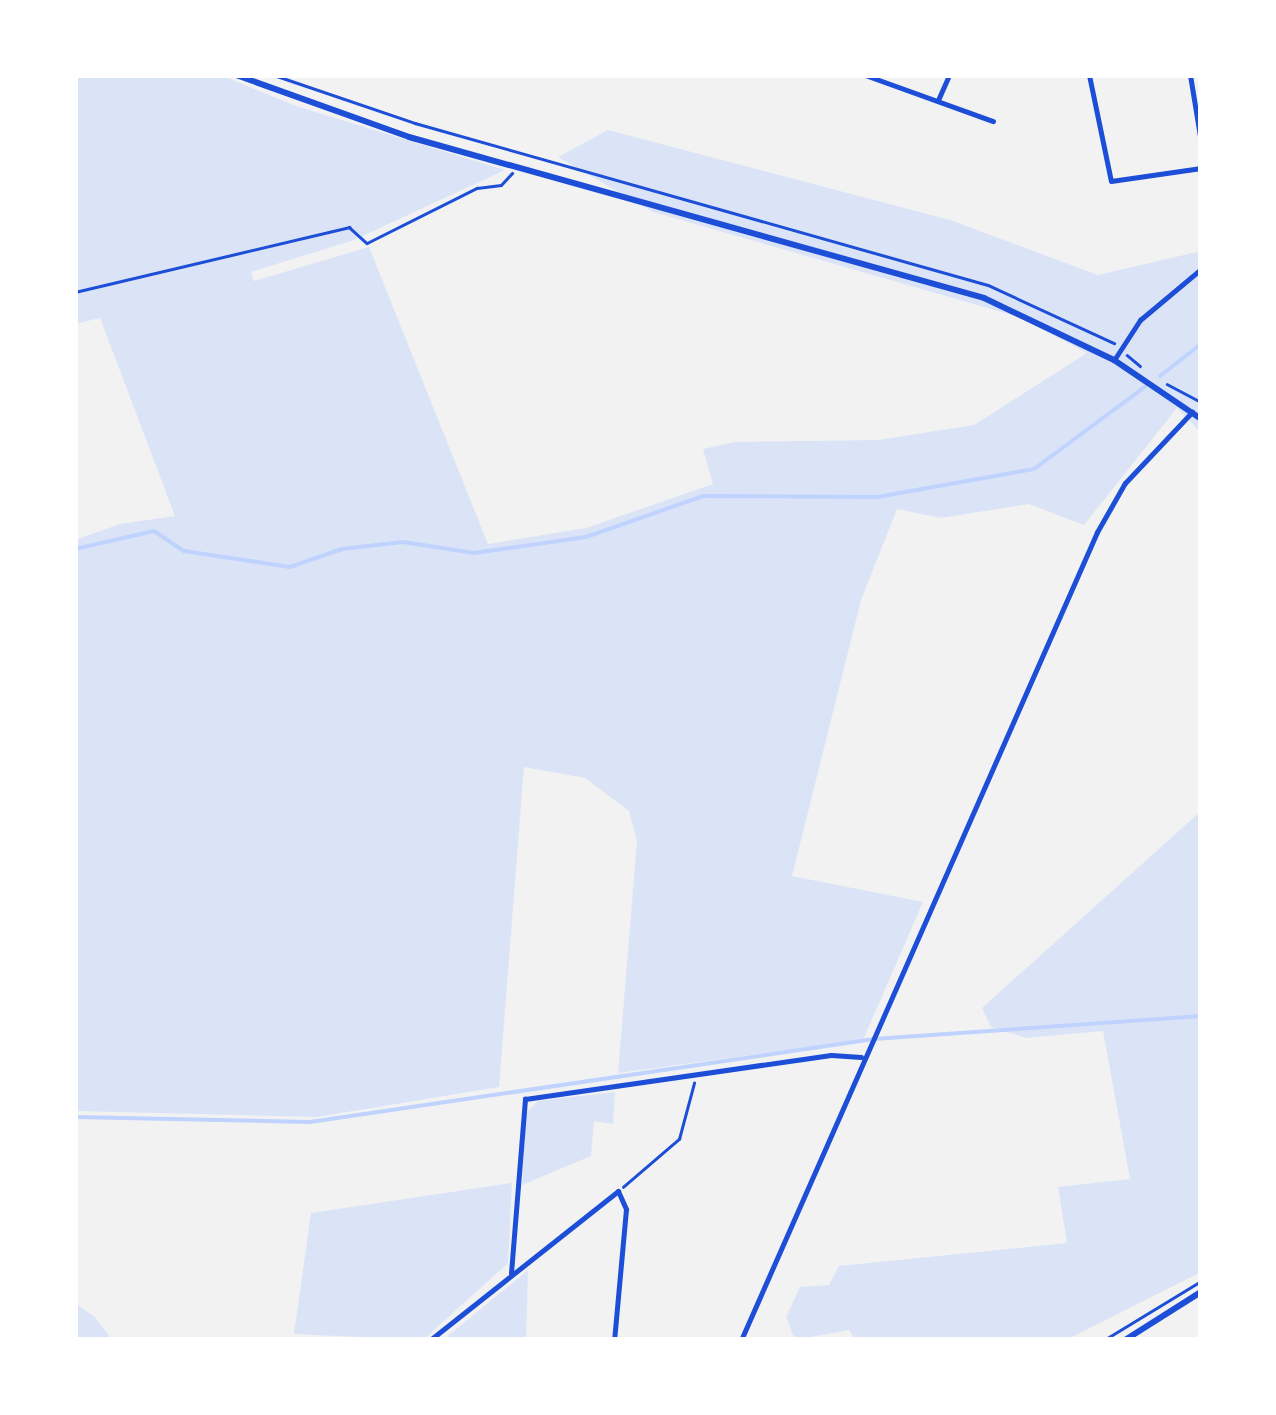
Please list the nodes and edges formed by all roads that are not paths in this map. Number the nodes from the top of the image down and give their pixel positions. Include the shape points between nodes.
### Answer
1 (236, 75) edge
2 (865, 75) edge
3 (949, 75) edge
4 (1089, 75) edge
5 (1190, 75) edge
6 (938, 101) junction
7 (993, 121) dead end
8 (1201, 142) edge
9 (1201, 168) edge
10 (1201, 269) edge
11 (1114, 360) junction
12 (1192, 412) junction
13 (1201, 419) edge
14 (861, 1058) junction
15 (511, 1273) junction
16 (1201, 1292) edge
17 (430, 1340) edge
18 (614, 1340) edge
19 (741, 1340) edge
20 (1125, 1340) edge

1 - 11 street via 516,167 984,298
2 - 6 street
3 - 6 street
4 - 9 street via 1112,181
5 - 8 street
6 - 7 street
10 - 11 street via 1140,320
11 - 12 street
12 - 13 street
12 - 14 street via 1125,483 1104,519
14 - 15 street via 832,1055 525,1099
14 - 19 street
15 - 17 street
15 - 18 street via 618,1191 626,1209
16 - 20 street

